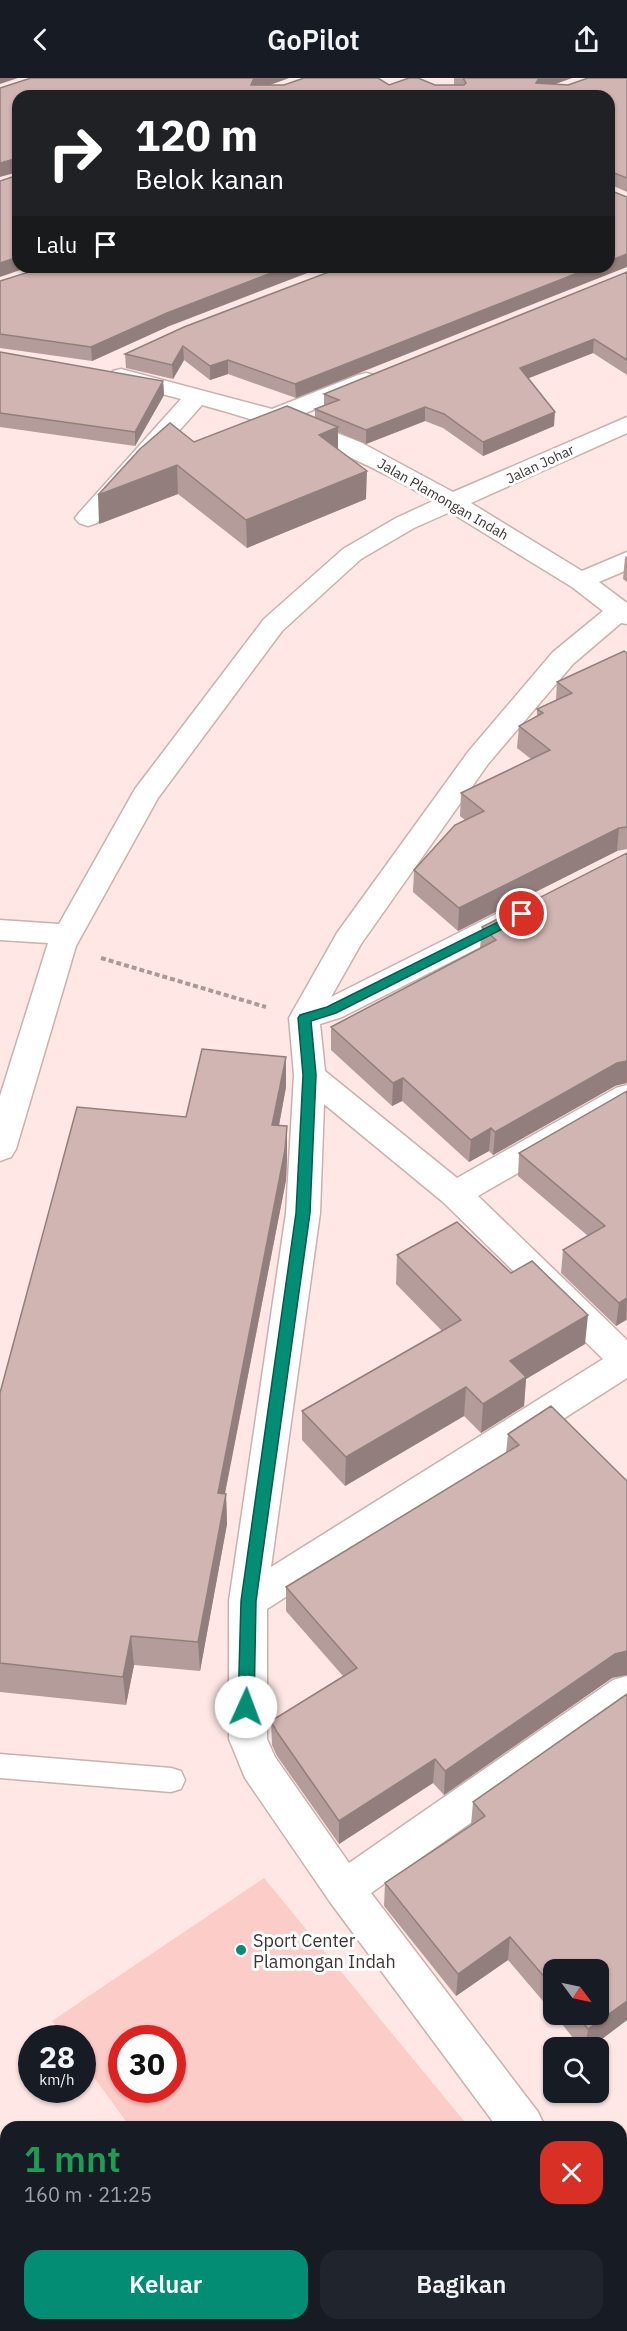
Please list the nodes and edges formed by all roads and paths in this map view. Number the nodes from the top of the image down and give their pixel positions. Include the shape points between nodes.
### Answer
1 (123, 356) edge
2 (384, 372) edge
3 (198, 395) junction
4 (274, 417) junction
5 (627, 424) edge
6 (454, 503) junction
7 (88, 518) dead end
8 (627, 560) edge
9 (581, 581) junction
10 (623, 613) edge
11 (543, 903) edge
12 (0, 930) edge
13 (64, 940) junction
14 (304, 1018) junction
15 (310, 1075) junction
16 (627, 1096) edge
17 (0, 1149) edge
18 (455, 1194) junction
19 (627, 1361) edge
20 (248, 1601) junction
21 (627, 1692) edge
22 (0, 1766) edge
23 (171, 1780) dead end
24 (344, 1889) junction
25 (518, 2121) edge

1 - 3 street, Jalan Plamongan Indah via 97,370
2 - 4 street
3 - 4 street, Jalan Plamongan Indah
3 - 7 street
4 - 6 street, Jalan Plamongan Indah via 351,447
5 - 6 street, Jalan Johar
6 - 9 street, Jalan Plamongan Indah
6 - 13 street, Jalan Johar via 405,523 352,554 273,625 145,795
8 - 9 street
9 - 10 street, Jalan Plamongan Indah
10 - 14 street via 564,658 478,758 348,940
11 - 14 street via 340,1006
12 - 13 street
13 - 14 path
13 - 17 street, Jalan Johar
14 - 15 street
15 - 18 street
15 - 20 street via 303,1213
16 - 18 street
18 - 19 street
19 - 20 street
20 - 24 street via 248,1739 259,1766
21 - 24 street
22 - 23 lane
24 - 25 street

